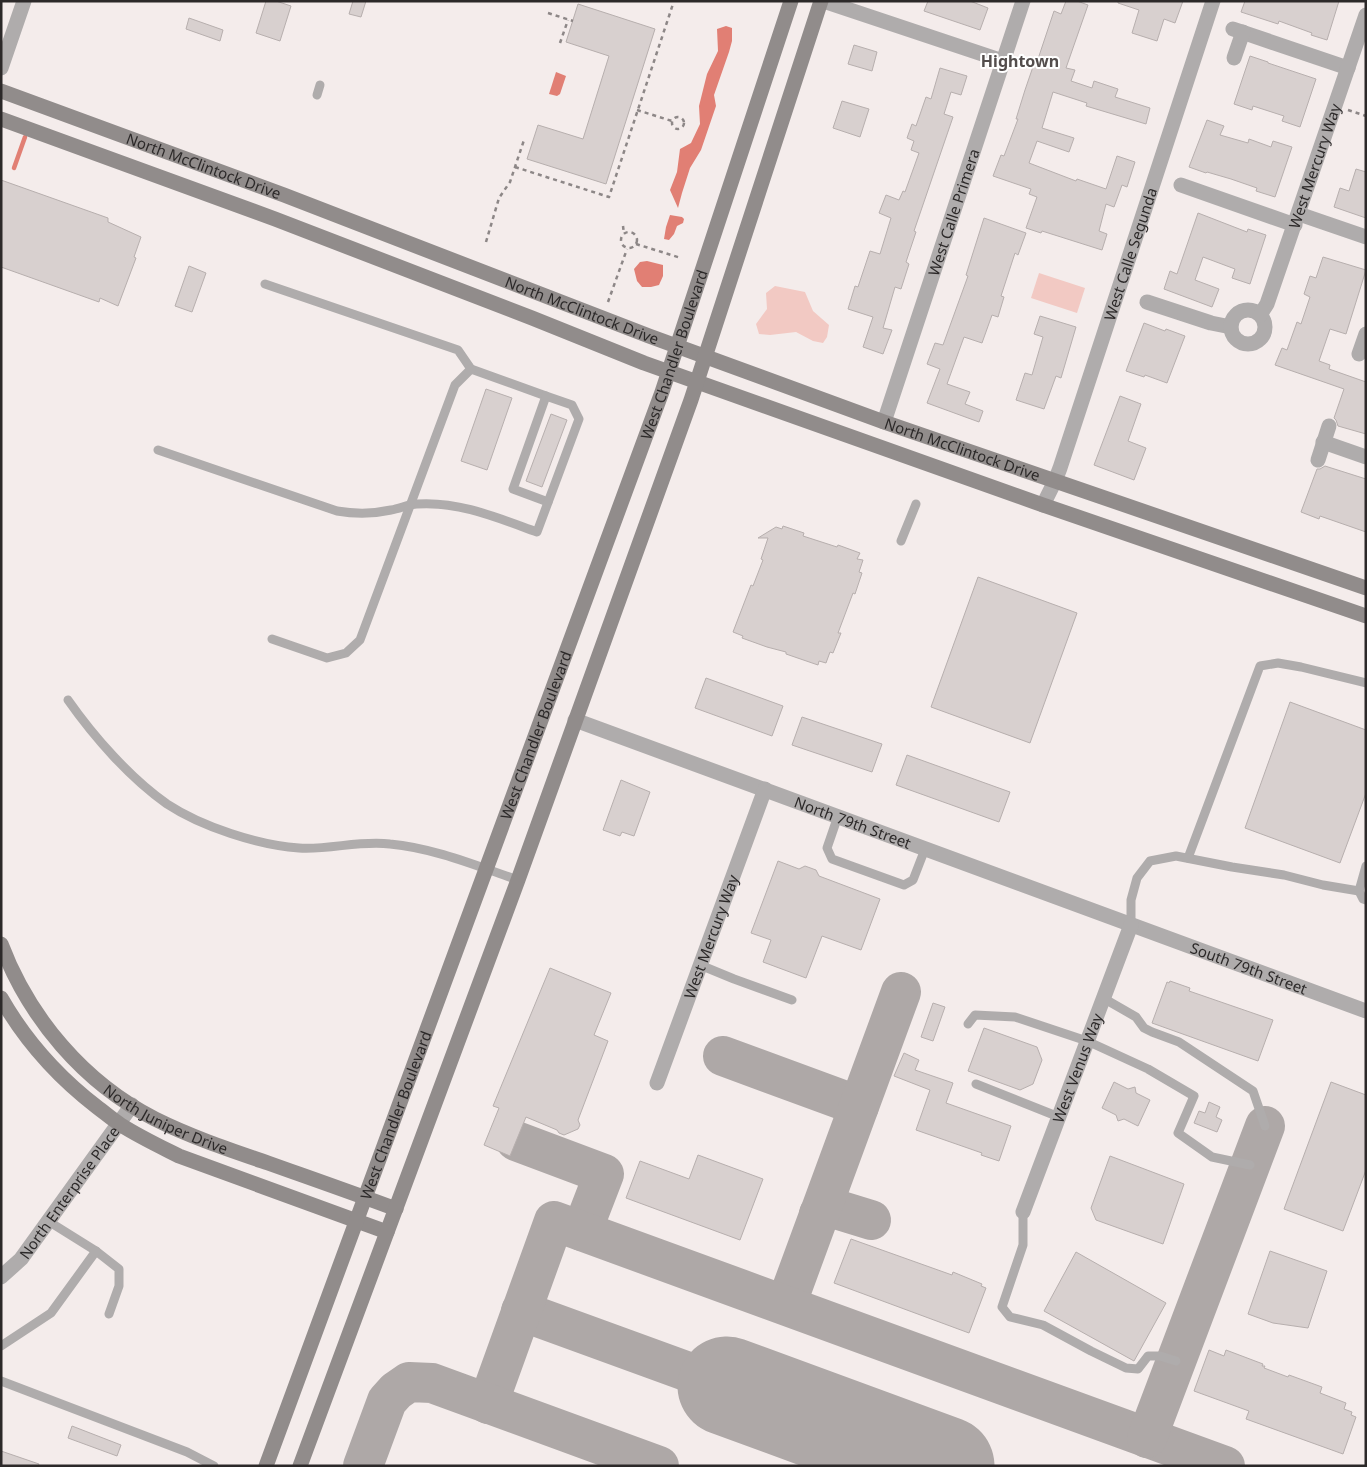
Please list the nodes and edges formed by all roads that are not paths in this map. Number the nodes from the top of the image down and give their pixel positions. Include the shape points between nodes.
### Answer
1 (24, 1) edge
2 (791, 1) edge
3 (822, 1) edge
4 (1023, 1) edge
5 (1213, 1) edge
6 (1366, 15) edge
7 (1234, 58) dead end
8 (1004, 61) junction
9 (1, 68) edge
10 (1348, 68) junction
11 (320, 85) dead end
12 (1, 91) edge
13 (317, 95) dead end
14 (1, 119) edge
15 (1182, 185) dead end
16 (284, 195) junction
17 (275, 219) junction
18 (1297, 219) junction
19 (1366, 237) edge
20 (265, 284) dead end
21 (1147, 302) dead end
22 (1260, 315) junction
23 (1231, 327) junction
24 (677, 346) junction
25 (705, 357) junction
26 (471, 369) junction
27 (669, 372) junction
28 (697, 382) junction
29 (546, 396) junction
30 (884, 422) junction
31 (1329, 426) dead end
32 (1324, 442) junction
33 (158, 450) dead end
34 (1366, 457) edge
35 (1318, 460) dead end
36 (1055, 481) junction
37 (548, 502) junction
38 (916, 504) dead end
39 (410, 505) junction
40 (1043, 505) junction
41 (901, 541) dead end
42 (1366, 588) edge
43 (1366, 616) edge
44 (272, 639) dead end
45 (1366, 683) edge
46 (68, 700) dead end
47 (575, 720) junction
48 (765, 789) junction
49 (838, 816) junction
50 (925, 849) junction
51 (1188, 858) junction
52 (1366, 866) edge
53 (486, 869) junction
54 (518, 880) junction
55 (1358, 891) junction
56 (1366, 900) edge
57 (1131, 925) junction
58 (1, 944) edge
59 (700, 965) junction
60 (1, 998) edge
61 (1103, 998) junction
62 (792, 1000) dead end
63 (1366, 1011) edge
64 (968, 1024) dead end
65 (1087, 1041) junction
66 (657, 1083) dead end
67 (976, 1084) dead end
68 (132, 1105) junction
69 (1059, 1117) junction
70 (119, 1124) junction
71 (1264, 1126) dead end
72 (1250, 1165) dead end
73 (365, 1198) junction
74 (396, 1209) junction
75 (1023, 1212) joint
76 (48, 1221) junction
77 (356, 1221) junction
78 (387, 1232) junction
79 (96, 1252) junction
80 (1, 1277) edge
81 (109, 1314) dead end
82 (1, 1346) edge
83 (1176, 1361) dead end
84 (1, 1382) edge
85 (214, 1466) edge
86 (266, 1466) edge
87 (300, 1466) edge

1 - 9 street
2 - 24 main road, West Chandler Boulevard
3 - 8 street
3 - 25 main road, West Chandler Boulevard
4 - 8 street, West Calle Primera
5 - 36 street, West Calle Segunda
6 - 10 street, West Mercury Way
7 - 10 street via 1238,30
8 - 30 street, West Calle Primera
10 - 18 street, West Mercury Way
11 - 13 lane
12 - 16 main road, North McClintock Drive
14 - 17 main road, North McClintock Drive
15 - 18 street
16 - 17 main road
16 - 24 main road, North McClintock Drive
17 - 27 main road, North McClintock Drive
18 - 19 street
18 - 22 street, West Mercury Way via 1267,304
20 - 26 lane via 458,350
21 - 23 street
22 - 23 street via 1250,310 1239,313
22 - 23 street via 1265,331 1255,344 1238,342
24 - 25 main road, North McClintock Drive
24 - 27 main road, West Chandler Boulevard
25 - 28 main road, West Chandler Boulevard
25 - 30 main road, North McClintock Drive
26 - 29 lane
26 - 39 lane via 455,385
27 - 28 main road, North McClintock Drive
27 - 53 main road, West Chandler Boulevard
28 - 40 main road, North McClintock Drive
28 - 47 main road, West Chandler Boulevard
29 - 37 lane via 572,405 579,419
29 - 37 lane via 513,489
30 - 36 main road, North McClintock Drive
31 - 32 street
32 - 34 street
32 - 35 street
33 - 39 lane via 337,511 371,513
36 - 40 street, West Calle Segunda
36 - 42 main road, North McClintock Drive
37 - 39 lane via 537,532 469,508
38 - 41 lane
39 - 44 lane via 360,640 353,647 346,653 327,658
40 - 43 main road, North McClintock Drive
45 - 51 lane via 1301,667 1260,666
46 - 53 lane via 98,738 151,792 187,815 228,833 298,848 391,844
47 - 48 street, North 79th Street
47 - 54 main road, West Chandler Boulevard
48 - 49 street, North 79th Street
48 - 59 street, West Mercury Way
49 - 50 street, North 79th Street
49 - 50 lane via 827,848 832,859 904,885 913,880
50 - 57 street, North 79th Street
51 - 55 lane
51 - 57 lane via 1176,856 1150,861 1137,878 1131,900
52 - 55 lane
53 - 54 lane
53 - 73 main road, West Chandler Boulevard
54 - 74 main road, West Chandler Boulevard
55 - 56 lane
57 - 61 street, West Venus Way
57 - 63 street, South 79th Street
58 - 68 main road, North Juniper Drive via 18,984 50,1031 98,1081
59 - 62 lane
59 - 66 street, West Mercury Way
60 - 70 main road, North Juniper Drive via 54,1068 71,1086
61 - 65 street, West Venus Way
61 - 71 lane via 1136,1017 1144,1028 1179,1042 1253,1091
64 - 65 lane via 976,1015 1015,1018
65 - 69 street, West Venus Way
65 - 72 lane via 1148,1069 1194,1096 1178,1134 1212,1157
67 - 69 lane
68 - 70 street, North Enterprise Place
68 - 73 main road, North Juniper Drive via 210,1143
69 - 75 street, West Venus Way
70 - 76 street, North Enterprise Place
70 - 77 main road, North Juniper Drive via 179,1156
73 - 74 main road, North Juniper Drive
73 - 77 main road, West Chandler Boulevard
74 - 78 main road, West Chandler Boulevard
75 - 83 lane via 1023,1246 1002,1307 1010,1316 1043,1326 1126,1368 1138,1369 1148,1356
76 - 79 lane
76 - 80 street, North Enterprise Place via 21,1259
77 - 78 main road, North Juniper Drive
77 - 86 main road, West Chandler Boulevard
78 - 87 main road, West Chandler Boulevard
79 - 81 lane via 119,1269 119,1286
79 - 82 lane via 51,1313
84 - 85 lane via 188,1452

